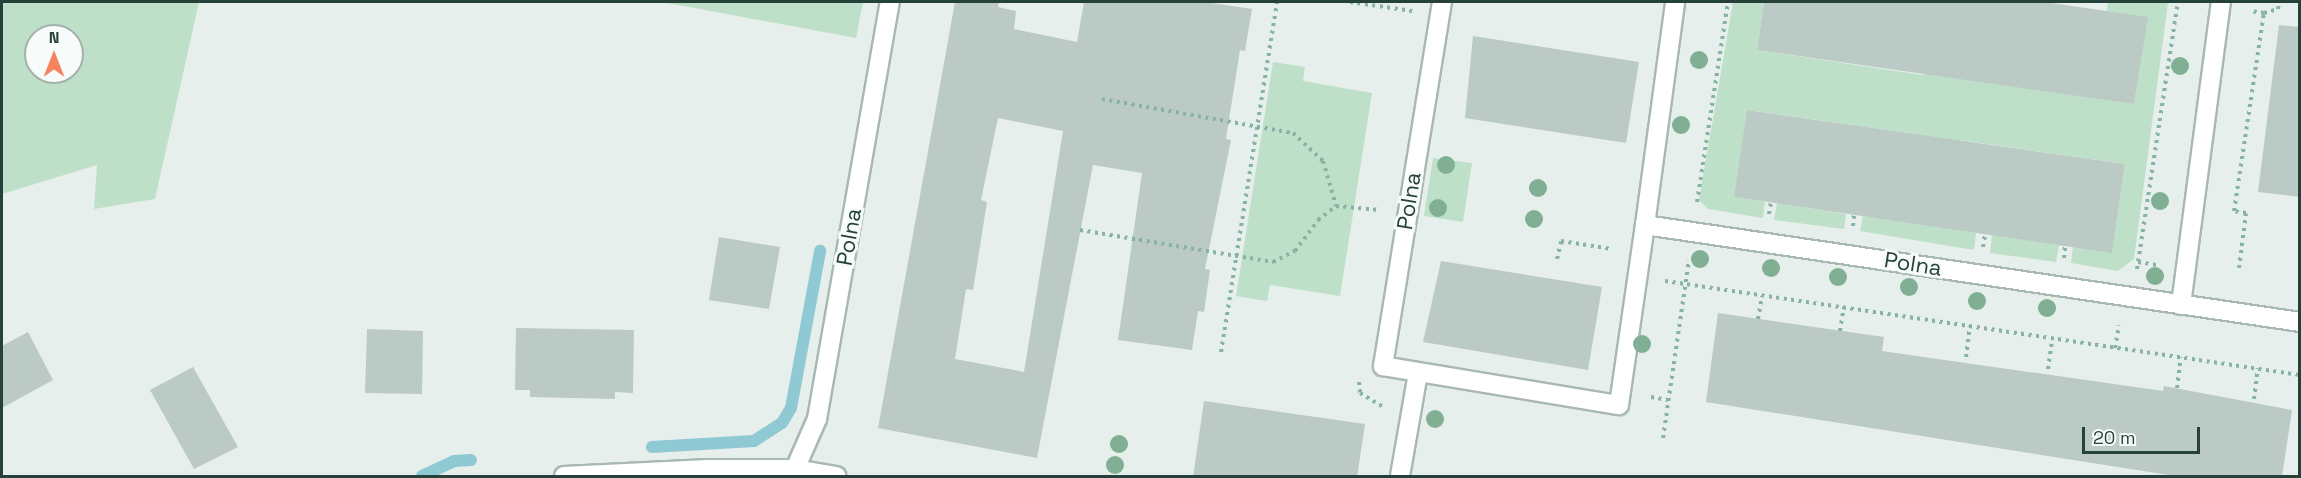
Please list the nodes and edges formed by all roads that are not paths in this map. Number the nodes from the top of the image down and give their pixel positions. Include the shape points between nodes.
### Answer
1 (890, 2) edge
2 (1442, 2) edge
3 (1675, 2) edge
4 (2221, 4) edge
5 (1645, 225) junction
6 (2181, 305) junction
7 (2300, 322) edge
8 (1418, 373) junction
9 (793, 473) edge
10 (564, 477) edge
11 (836, 477) edge
12 (1400, 477) edge

1 - 9 street, Polna via 817,418
2 - 8 street, Polna via 1383,366
3 - 5 street, Polna
4 - 6 street
5 - 6 street, Polna
5 - 8 street, Polna via 1618,405
6 - 7 street, Polna
8 - 12 street
9 - 10 street
9 - 11 street

